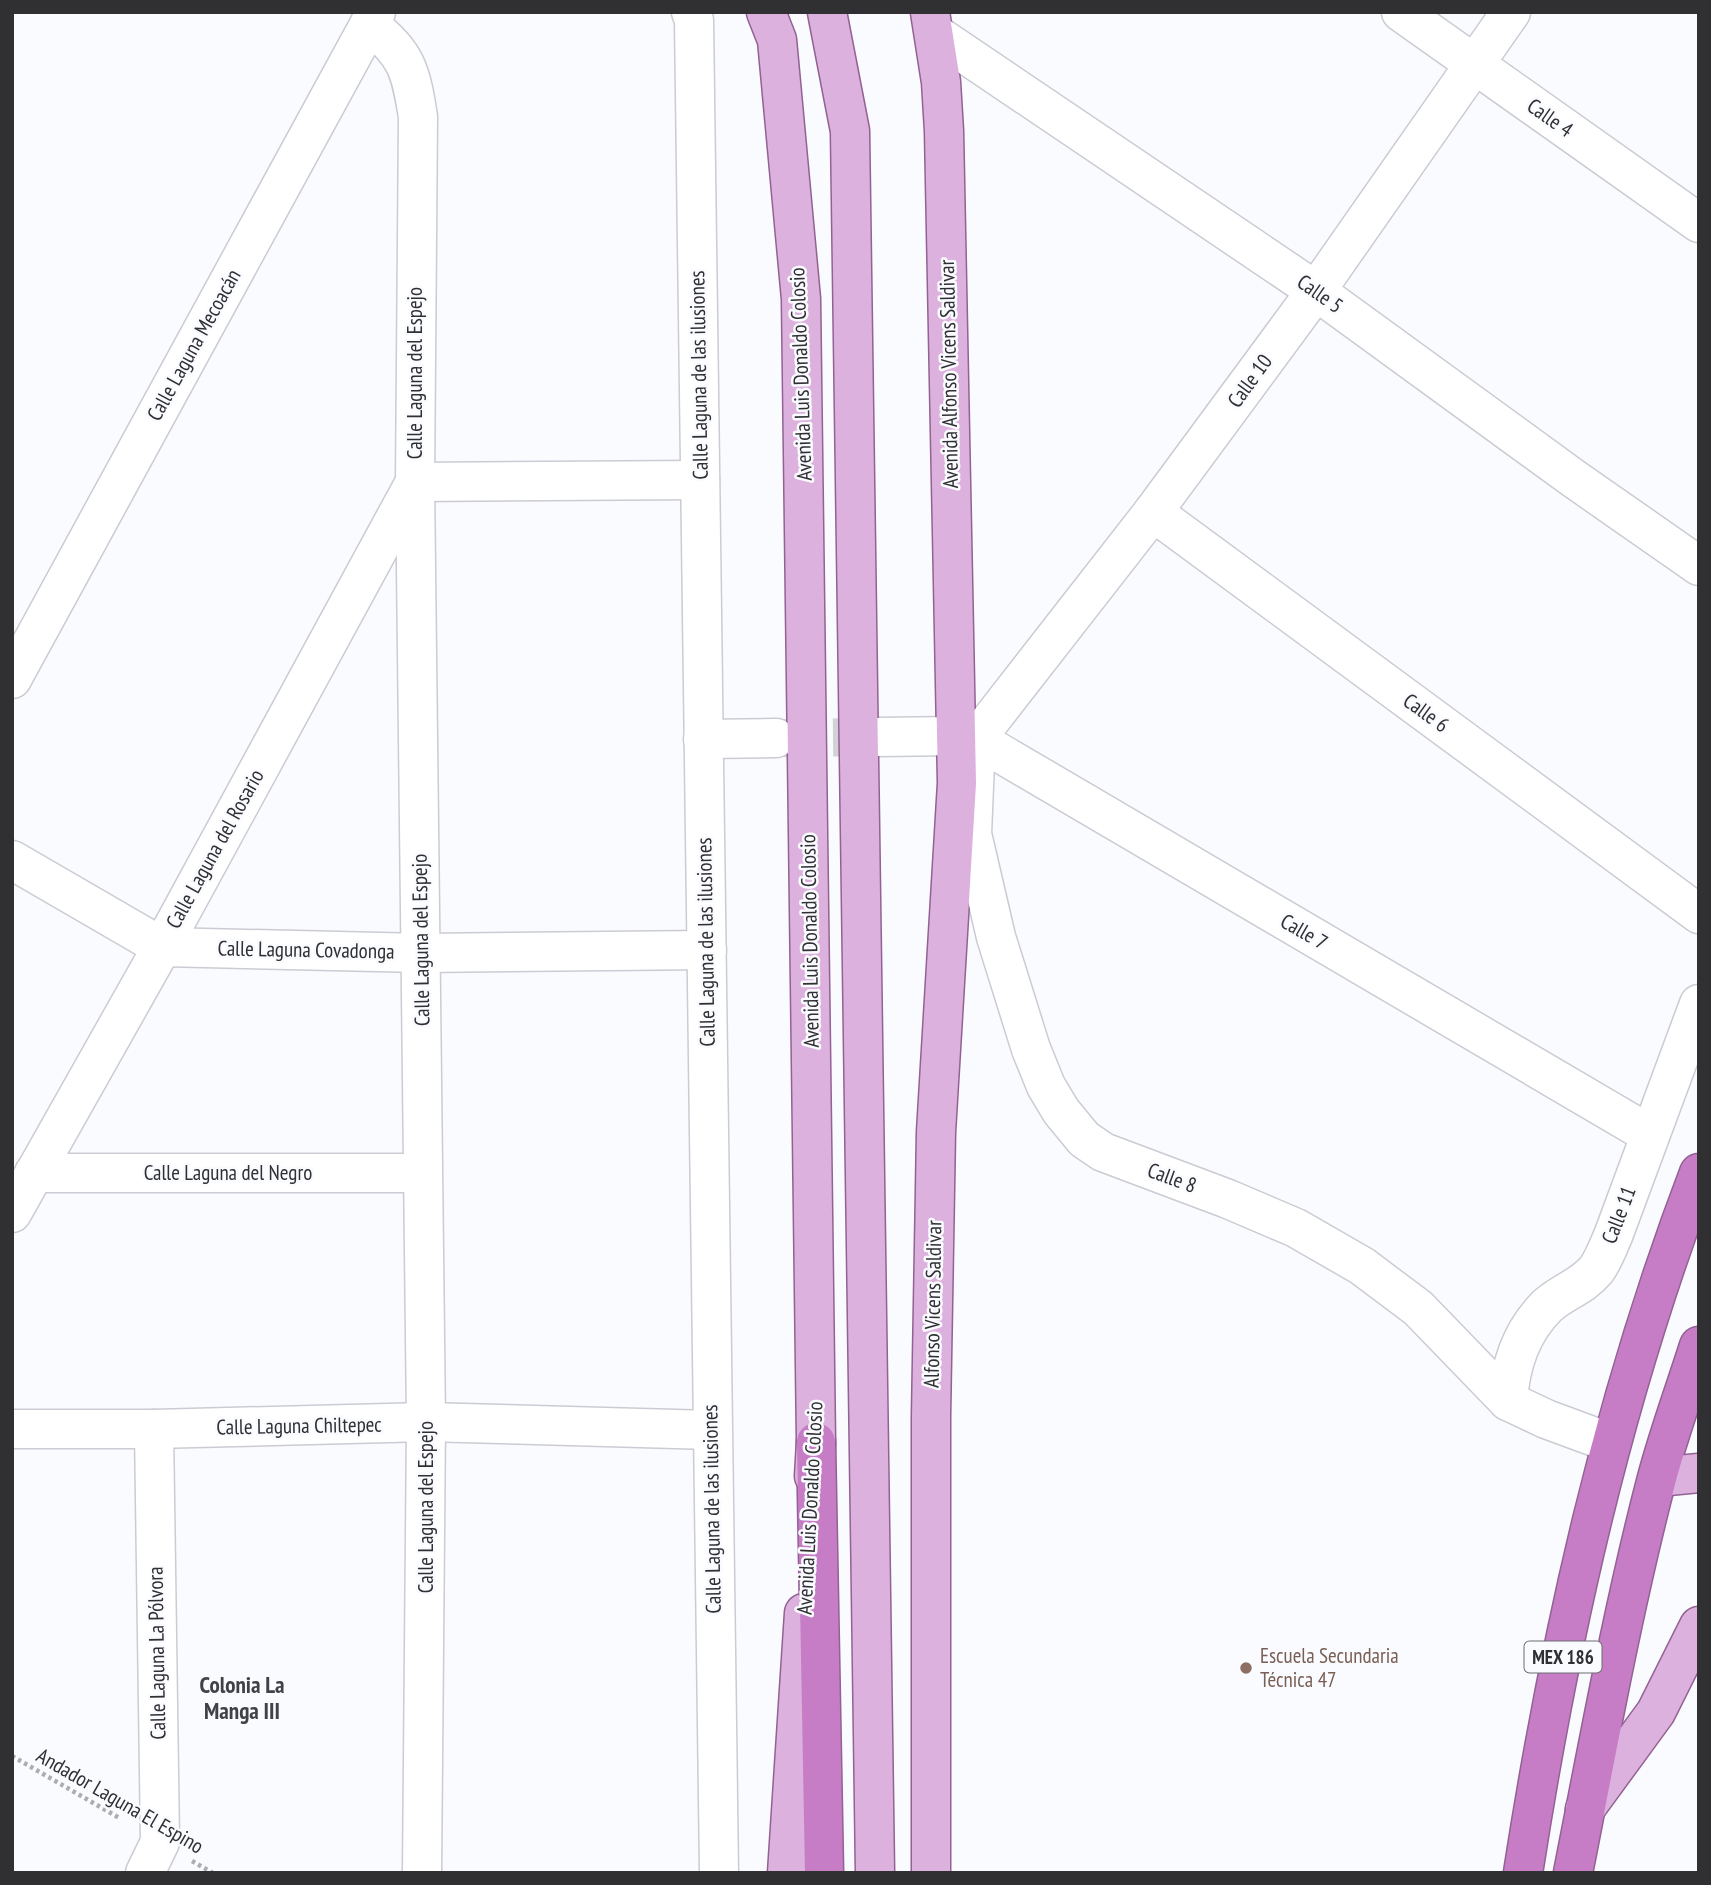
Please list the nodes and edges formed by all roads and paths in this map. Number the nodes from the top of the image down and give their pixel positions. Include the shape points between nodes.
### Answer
1 (691, 12) edge
2 (765, 12) edge
3 (827, 12) edge
4 (1401, 12) edge
5 (1511, 12) edge
6 (372, 19) edge
7 (932, 22) edge
8 (1475, 65) junction
9 (1699, 223) edge
10 (1316, 291) junction
11 (700, 480) junction
12 (415, 482) junction
13 (1153, 512) junction
14 (1699, 566) edge
15 (12, 679) edge
16 (878, 737) tunnel mouth
17 (776, 738) tunnel mouth
18 (966, 738) junction
19 (704, 739) junction
20 (12, 860) edge
21 (1699, 914) edge
22 (162, 947) junction
23 (707, 950) junction
24 (422, 953) junction
25 (1699, 1004) edge
26 (1649, 1134) junction
27 (34, 1173) junction
28 (422, 1173) junction
29 (1699, 1173) edge
30 (12, 1213) edge
31 (1699, 1346) edge
32 (1508, 1401) junction
33 (426, 1422) junction
34 (12, 1429) edge
35 (154, 1429) junction
36 (711, 1430) junction
37 (816, 1442) junction
38 (1611, 1443) junction
39 (1699, 1473) edge
40 (1658, 1477) junction
41 (1699, 1626) edge
42 (12, 1756) edge
43 (1585, 1809) junction
44 (153, 1857) edge
45 (213, 1873) edge
46 (422, 1873) edge
47 (719, 1873) edge
48 (787, 1873) edge
49 (824, 1873) edge
50 (876, 1873) edge
51 (931, 1873) edge
52 (1523, 1873) edge
53 (1573, 1873) edge

1 - 11 street, Calle Laguna de las ilusiones
2 - 37 main road, Avenida Luis Donaldo Colosio via 777,40 801,299
3 - 50 main road via 850,131
4 - 8 street, Calle 4
5 - 8 street, Calle 10
6 - 12 street, Calle Laguna del Espejo via 404,61 418,117
6 - 15 street, Calle Laguna Mecoacán
7 - 10 street, Calle 5
7 - 18 main road, Avenida Alfonso Vicens Saldivar via 944,131
8 - 9 street, Calle 4
8 - 10 street, Calle 10
10 - 13 street, Calle 10
10 - 14 street, Calle 5
11 - 12 street
11 - 19 street, Calle Laguna de las ilusiones
12 - 22 street, Calle Laguna del Rosario
12 - 24 street, Calle Laguna del Espejo
13 - 18 street, Calle 10
13 - 21 street, Calle 6
16 - 18 street
17 - 19 street
18 - 26 street, Calle 7
18 - 32 street, Calle 8 via 972,834 996,937 1031,1049 1046,1086 1073,1128 1103,1152 1296,1228 1362,1266 1418,1308
18 - 51 main road, Alfonso Vicens Saldivar via 957,783 936,1132
19 - 23 street, Calle Laguna de las ilusiones
20 - 22 street, Calle Laguna Covadonga
22 - 24 street, Calle Laguna Covadonga
22 - 27 street, Calle Laguna del Rosario
23 - 24 street, Calle Laguna Covadonga
23 - 36 street, Calle Laguna de las ilusiones
24 - 28 street, Calle Laguna del Espejo
25 - 26 street, Calle 11
26 - 32 street, Calle 11 via 1597,1269 1578,1288 1548,1305 1533,1324 1519,1345
27 - 28 street, Calle Laguna del Negro
27 - 30 street, Calle Laguna del Rosario
28 - 33 street, Calle Laguna del Espejo
29 - 38 highway via 1642,1336
31 - 40 highway
32 - 38 street, Calle 8
33 - 35 street, Calle Laguna Chiltepec
33 - 36 street, Calle Laguna Chiltepec
33 - 46 street, Calle Laguna del Espejo
34 - 35 street, Calle Laguna Chiltepec
35 - 44 street, Calle Laguna La Pólvora
36 - 47 street, Calle Laguna de las ilusiones
37 - 48 main road, Avenida Luis Donaldo Colosio
37 - 49 highway
38 - 52 highway, MEX 186 via 1538,1775
39 - 40 main road
40 - 43 highway, MEX 186
41 - 43 main road via 1656,1712
42 - 44 path, Andador Laguna El Espino
43 - 53 highway, MEX 186
44 - 45 path, Andador Laguna El Espino

